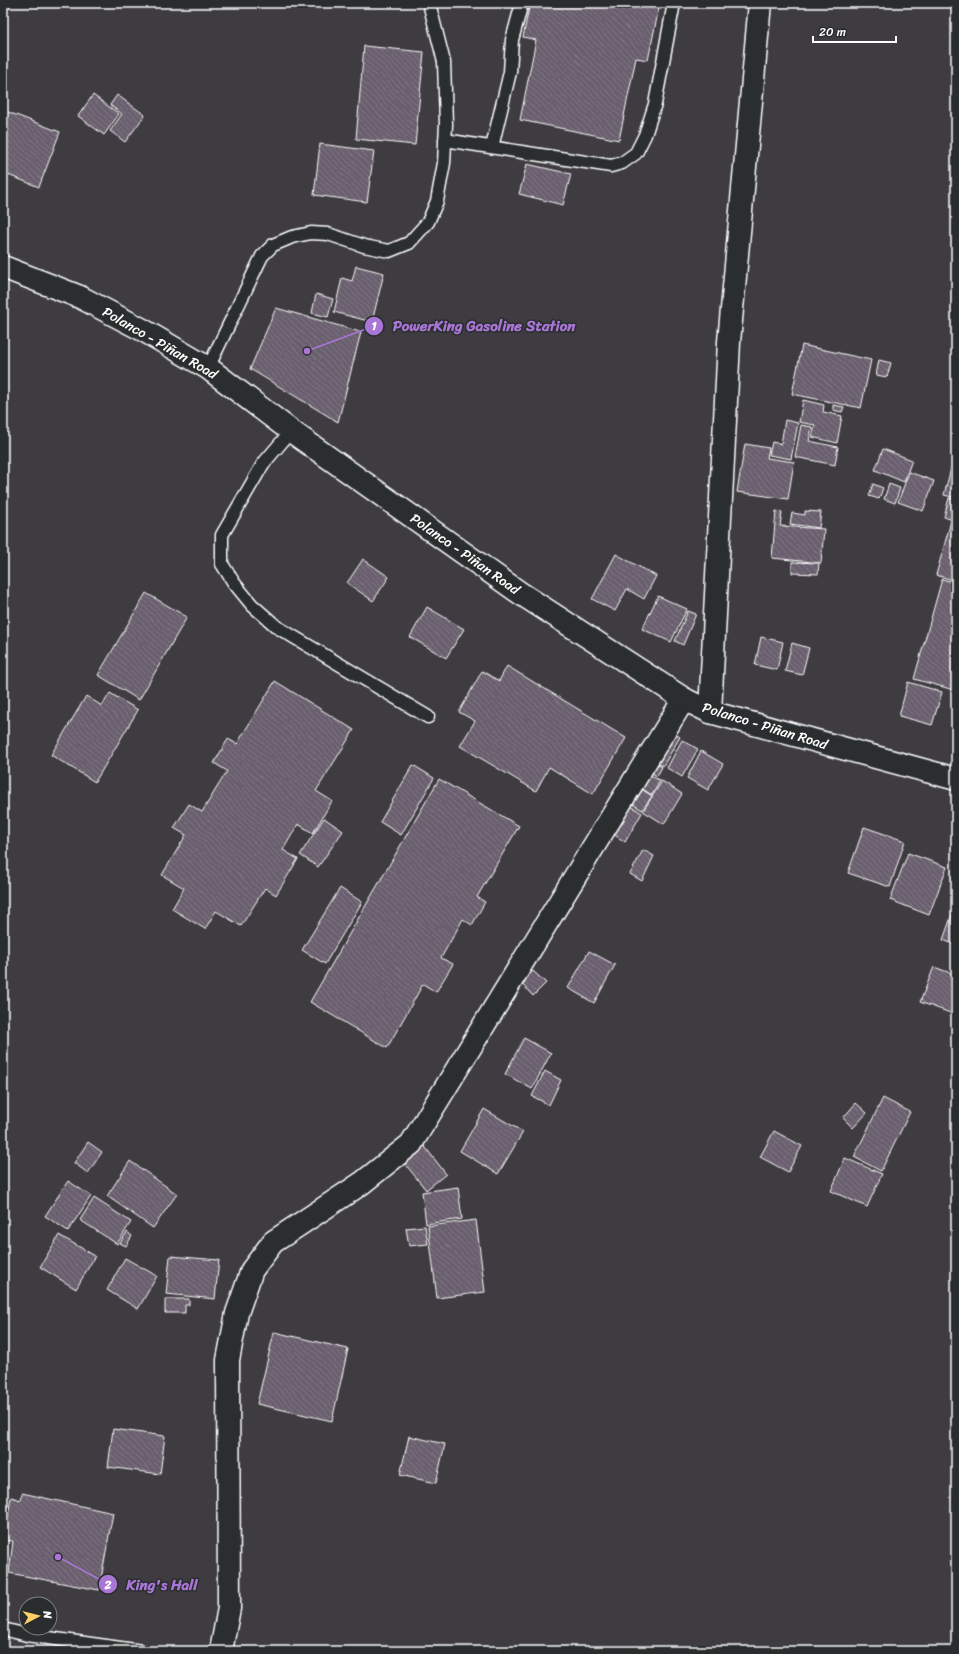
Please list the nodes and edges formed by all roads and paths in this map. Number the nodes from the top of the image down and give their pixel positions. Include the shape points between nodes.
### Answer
1 (429, 3) edge
2 (522, 3) edge
3 (674, 3) edge
4 (760, 3) edge
5 (445, 140) junction
6 (492, 147) junction
7 (3, 268) edge
8 (208, 368) junction
9 (291, 431) junction
10 (684, 700) junction
11 (710, 712) junction
12 (428, 717) dead end
13 (956, 779) edge
14 (3, 1629) edge
15 (142, 1651) edge
16 (221, 1651) edge

1 - 5 lane via 444,62
2 - 6 lane via 512,40 510,72
3 - 6 lane via 656,104 636,153 622,163 611,166
4 - 11 street via 729,342
5 - 6 lane
5 - 8 lane via 437,201 428,222 409,243 389,251 328,234 311,233 273,245 262,256
7 - 8 street, Polanco - Piñan Road via 80,297
8 - 9 street, Polanco - Piñan Road
9 - 10 street, Polanco - Piñan Road via 520,593
9 - 12 lane via 262,464 222,535 222,564 234,584 252,605 277,627
10 - 11 street, Polanco - Piñan Road
10 - 16 street via 411,1144 362,1183 273,1242 252,1270 237,1313 228,1360 229,1608
11 - 13 street, Polanco - Piñan Road
14 - 15 lane

